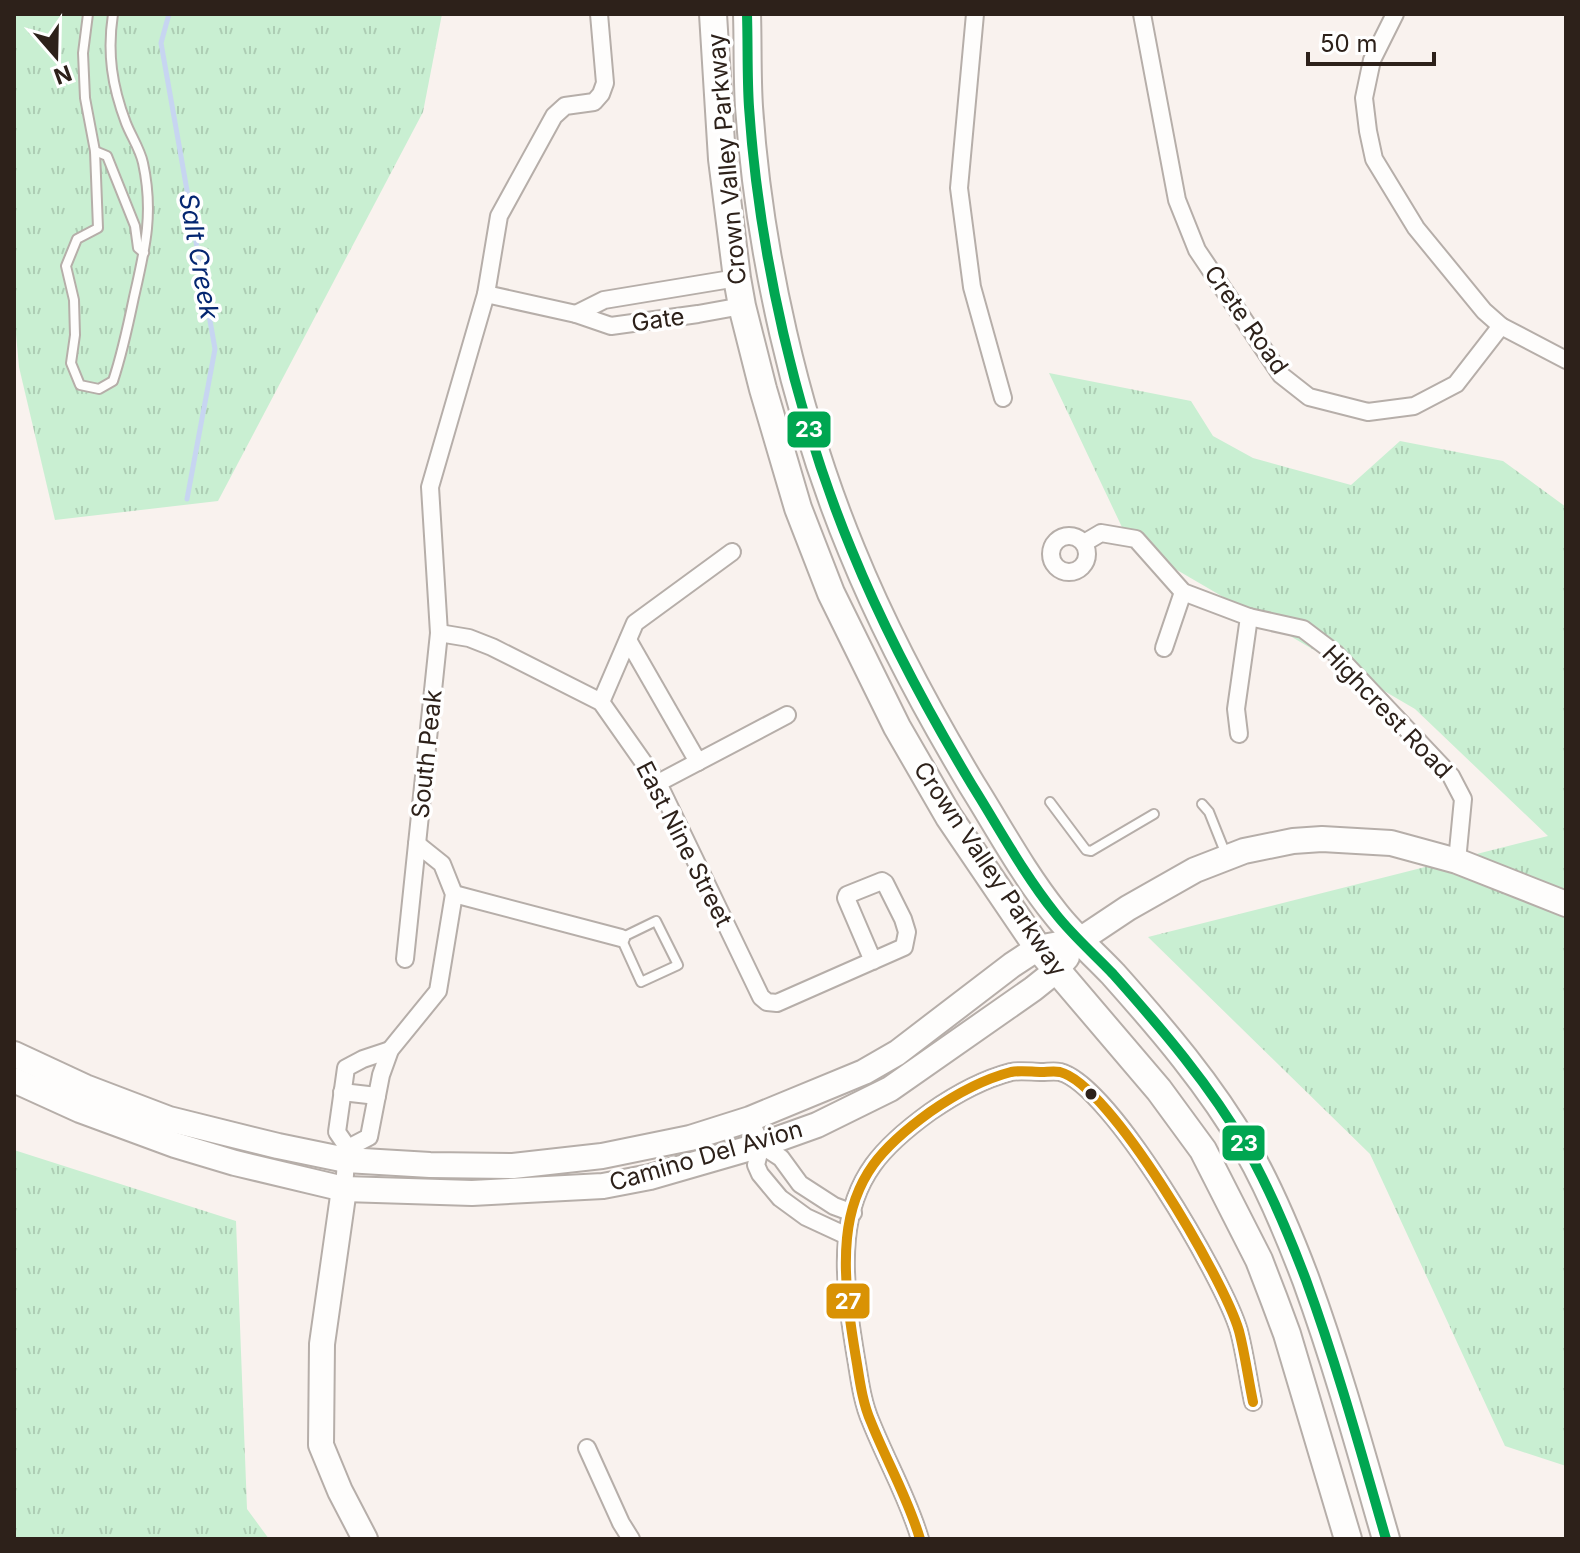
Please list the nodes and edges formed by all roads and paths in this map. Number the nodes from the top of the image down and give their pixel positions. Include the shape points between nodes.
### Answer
1 (88, 14) edge
2 (113, 14) edge
3 (599, 14) edge
4 (713, 14) edge
5 (747, 14) edge
6 (975, 14) edge
7 (1142, 14) edge
8 (1395, 14) edge
9 (95, 151) junction
10 (144, 253) junction
11 (737, 278) junction
12 (486, 294) junction
13 (637, 295) junction
14 (742, 306) junction
15 (576, 314) junction
16 (642, 322) junction
17 (1501, 326) junction
18 (1566, 360) edge
19 (1003, 398) dead end
20 (1084, 543) dead end
21 (732, 552) dead end
22 (1183, 592) junction
23 (1249, 617) junction
24 (439, 633) junction
25 (628, 640) junction
26 (1164, 648) dead end
27 (601, 702) junction
28 (787, 715) dead end
29 (1239, 734) dead end
30 (698, 762) junction
31 (658, 783) junction
32 (1050, 802) dead end
33 (1202, 804) dead end
34 (1154, 814) dead end
35 (417, 844) junction
36 (1227, 857) junction
37 (1457, 861) junction
38 (454, 894) junction
39 (1566, 904) edge
40 (621, 938) junction
41 (1080, 940) junction
42 (1038, 948) junction
43 (405, 959) dead end
44 (873, 961) junction
45 (1056, 970) junction
46 (390, 1050) junction
47 (18, 1065) edge
48 (342, 1092) junction
49 (377, 1096) junction
50 (750, 1119) junction
51 (761, 1145) junction
52 (347, 1154) junction
53 (344, 1189) junction
54 (817, 1195) junction
55 (853, 1213) junction
56 (806, 1217) junction
57 (847, 1236) junction
58 (1253, 1402) dead end
59 (587, 1448) dead end
60 (365, 1539) edge
61 (631, 1539) edge
62 (920, 1539) edge
63 (1348, 1539) edge
64 (1386, 1539) edge

1 - 9 lane via 85,98
2 - 10 lane via 109,38 114,87 142,159 148,193
3 - 12 street, South Peak via 605,83 601,94 594,102 565,106 554,116 499,216
4 - 11 main road, Crown Valley Parkway via 722,159
5 - 41 main road, Crown Valley Parkway via 751,121 773,285 813,443 836,508 871,595 946,741 1008,845
6 - 19 street via 959,188 972,287
7 - 17 street, Crete Road via 1177,200 1197,250 1281,375 1309,397 1368,412 1414,406 1456,384
8 - 17 street via 1372,60 1364,98 1374,159 1416,228
9 - 10 lane via 107,156
9 - 10 lane via 98,228 77,239 66,266 74,300 71,363 80,385 99,389 113,381
11 - 13 street, Gate
11 - 14 main road, Crown Valley Parkway
12 - 15 street, Gate
12 - 24 street, South Peak via 430,487
13 - 15 street, Gate via 604,300
13 - 16 street
14 - 16 street, Gate
14 - 42 main road, Crown Valley Parkway via 798,508 837,606 937,798
15 - 16 street, Gate via 611,326
17 - 18 street
20 - 22 street, Highcrest Road via 1101,533 1136,539
21 - 25 street via 635,623
22 - 23 street, Highcrest Road
22 - 26 street
23 - 29 street via 1236,709
23 - 37 street, Highcrest Road via 1303,629 1336,654 1451,776 1463,799
24 - 27 street, East Nine Street via 492,647
24 - 35 street, South Peak
25 - 27 street
25 - 30 street
27 - 31 street, East Nine Street
28 - 30 street
30 - 31 street
31 - 44 street, East Nine Street via 767,1002 777,1003
32 - 34 lane via 1091,851
33 - 36 lane
35 - 38 street, South Peak via 442,864
35 - 43 street
36 - 37 main road via 1322,839 1391,843
36 - 41 main road via 1195,870
37 - 39 main road
38 - 40 street
38 - 46 street via 438,991
40 - 40 lane via 641,982 678,965 656,921
41 - 42 main road, Camino Del Avion
41 - 45 main road, Camino Del Avion
41 - 64 main road, Crown Valley Parkway via 1202,1080 1281,1212 1325,1333
42 - 45 main road, Crown Valley Parkway
42 - 50 main road, Camino Del Avion via 897,1053
44 - 44 street, East Nine Street via 846,898 882,881 907,932 904,947
45 - 51 main road, Camino Del Avion via 890,1089
45 - 63 main road, Crown Valley Parkway via 1181,1118 1238,1216 1287,1334
46 - 48 street via 346,1068
46 - 49 street
47 - 52 main road, Camino Del Avion via 169,1119 278,1146
47 - 53 main road, Camino Del Avion via 80,1110 235,1163
48 - 49 street
48 - 52 street via 337,1132
49 - 52 street via 369,1137
50 - 51 street
50 - 52 main road, Camino Del Avion via 602,1156 513,1166 430,1165
51 - 53 main road, Camino Del Avion via 603,1186 472,1193
51 - 54 street
51 - 56 street via 756,1165 760,1174
52 - 53 street
53 - 60 main road via 322,1344 321,1445
54 - 55 street
54 - 56 street
55 - 57 street
55 - 58 street via 858,1189 877,1159 902,1132 936,1108 1013,1072 1060,1072 1089,1089 1150,1166 1195,1239 1238,1330
56 - 57 street
57 - 62 street via 851,1330 862,1392
59 - 61 street

